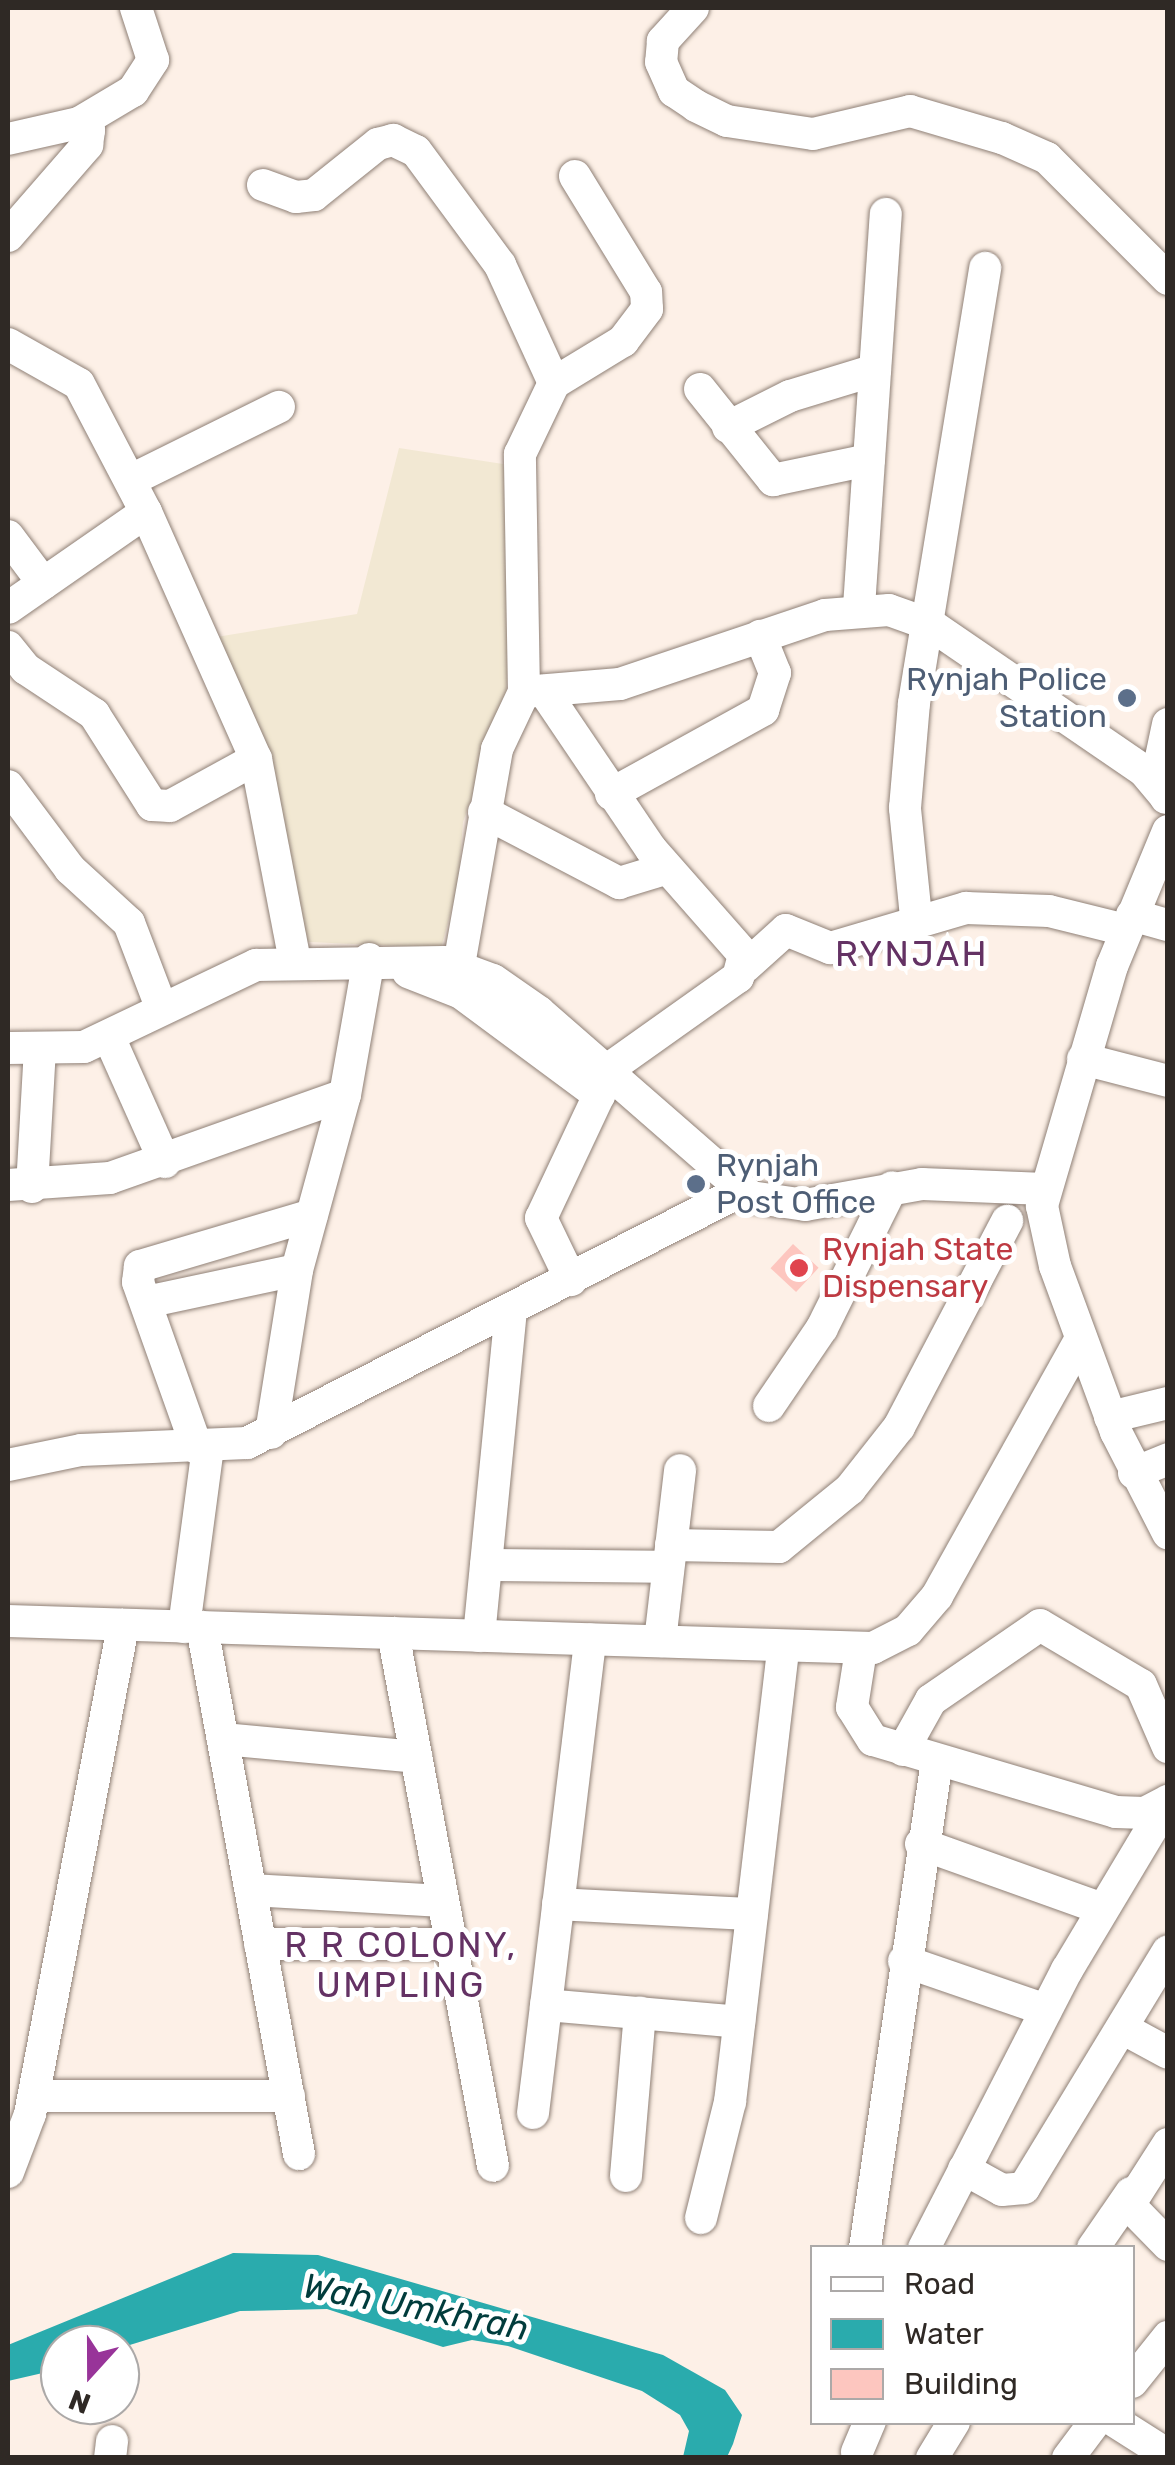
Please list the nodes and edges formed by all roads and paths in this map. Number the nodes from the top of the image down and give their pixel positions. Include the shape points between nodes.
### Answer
1 (136, 8) edge
2 (693, 8) edge
3 (79, 123) junction
4 (8, 139) edge
5 (574, 176) dead end
6 (263, 184) dead end
7 (886, 214) dead end
8 (8, 236) edge
9 (985, 268) dead end
10 (1168, 280) edge
11 (8, 344) edge
12 (875, 370) junction
13 (554, 384) junction
14 (700, 389) dead end
15 (279, 406) dead end
16 (728, 427) junction
17 (868, 460) junction
18 (131, 480) junction
19 (146, 512) junction
20 (8, 536) edge
21 (43, 584) junction
22 (859, 607) junction
23 (8, 608) edge
24 (931, 626) junction
25 (760, 636) junction
26 (8, 646) edge
27 (534, 692) junction
28 (1168, 724) edge
29 (256, 759) junction
30 (8, 786) edge
31 (611, 794) junction
32 (1165, 797) edge
33 (484, 812) junction
34 (1168, 831) edge
35 (666, 868) junction
36 (916, 916) junction
37 (1129, 923) junction
38 (1168, 926) edge
39 (295, 961) junction
40 (369, 964) junction
41 (459, 965) junction
42 (744, 968) junction
43 (161, 1008) junction
44 (108, 1037) junction
45 (24, 1049) edge
46 (1083, 1060) junction
47 (607, 1070) junction
48 (1168, 1081) edge
49 (345, 1095) junction
50 (165, 1162) junction
51 (956, 1184) junction
52 (20, 1186) edge
53 (892, 1188) junction
54 (1045, 1189) junction
55 (740, 1192) junction
56 (312, 1215) junction
57 (1007, 1221) junction
58 (1054, 1266) junction
59 (297, 1270) junction
60 (570, 1280) junction
61 (146, 1302) junction
62 (512, 1308) junction
63 (1081, 1338) junction
64 (1168, 1402) edge
65 (769, 1406) dead end
66 (1110, 1417) junction
67 (271, 1434) junction
68 (202, 1448) junction
69 (1168, 1459) edge
70 (8, 1465) edge
71 (680, 1470) dead end
72 (1134, 1473) junction
73 (1168, 1533) edge
74 (670, 1556) junction
75 (486, 1565) junction
76 (8, 1621) edge
77 (124, 1624) junction
78 (193, 1627) junction
79 (394, 1633) junction
80 (479, 1636) junction
81 (590, 1640) junction
82 (660, 1641) junction
83 (782, 1648) junction
84 (860, 1650) junction
85 (223, 1739) junction
86 (1168, 1747) edge
87 (903, 1750) junction
88 (416, 1757) junction
89 (936, 1762) junction
90 (1168, 1801) edge
91 (921, 1844) junction
92 (251, 1890) junction
93 (444, 1901) junction
94 (558, 1904) junction
95 (1103, 1909) junction
96 (752, 1914) junction
97 (260, 1944) junction
98 (451, 1944) junction
99 (1168, 1952) edge
100 (904, 1961) junction
101 (546, 2006) junction
102 (1046, 2010) junction
103 (640, 2014) junction
104 (739, 2022) junction
105 (1122, 2028) junction
106 (1168, 2053) edge
107 (34, 2096) junction
108 (288, 2096) junction
109 (533, 2113) dead end
110 (1168, 2144) edge
111 (300, 2154) dead end
112 (493, 2166) dead end
113 (964, 2169) junction
114 (8, 2172) edge
115 (626, 2176) dead end
116 (1131, 2193) junction
117 (701, 2218) dead end
118 (864, 2245) edge
119 (926, 2245) edge
120 (1095, 2245) edge
121 (1168, 2245) edge
122 (1168, 2338) edge
123 (1135, 2378) edge
124 (952, 2425) edge
125 (1093, 2425) edge
126 (1121, 2425) edge
127 (1168, 2454) edge
128 (932, 2458) edge
129 (1068, 2458) edge

1 - 3 street via 152,42 147,76
2 - 10 street via 663,42 660,62 674,91 696,106 727,121 813,134 910,112 1002,138 1047,158
3 - 4 street
3 - 8 street via 89,130 87,145
5 - 13 street via 646,292 648,309 623,341
6 - 13 street via 296,197 314,194 378,144 393,140 416,151 500,265
7 - 12 street
9 - 24 street
11 - 18 street via 79,384
12 - 16 street via 790,396
12 - 17 street
13 - 27 street via 520,454
14 - 16 street
15 - 18 street
16 - 17 street via 773,480
17 - 22 street
18 - 19 street
19 - 21 street
19 - 29 street
20 - 21 street
21 - 23 street
22 - 24 street
22 - 25 street
24 - 32 street via 1144,771
24 - 36 street via 914,703 905,808
25 - 27 street via 620,684
25 - 31 street via 775,673 763,710
26 - 29 street via 26,669 94,714 152,805 170,806
27 - 31 street
27 - 33 street via 497,749
28 - 32 street
29 - 39 street
30 - 43 street via 70,868 128,923
31 - 35 street
33 - 35 street via 618,883
33 - 41 street
34 - 37 street
35 - 42 street via 738,946
36 - 37 street via 1026,909
36 - 42 street via 830,948 786,930
37 - 38 street
37 - 46 street
39 - 40 street
39 - 43 street via 221,976
40 - 41 street
40 - 49 street
40 - 60 street via 461,992 594,1085 598,1104 542,1218
41 - 47 street via 513,992
42 - 47 street
43 - 44 street
44 - 45 street
44 - 50 street
45 - 52 street
46 - 48 street
46 - 54 street
47 - 55 street
49 - 50 street
49 - 56 street
50 - 52 street via 79,1186
51 - 53 street
51 - 54 street via 1021,1194
51 - 57 street
53 - 55 street via 797,1205
53 - 65 street via 842,1293
54 - 58 street via 1042,1218
55 - 60 street
56 - 59 street
56 - 61 street via 148,1261 137,1273
57 - 58 street
57 - 74 street via 899,1427 850,1489 778,1546
58 - 63 street
59 - 61 street
59 - 67 street
60 - 62 street
61 - 68 street
62 - 67 street
62 - 75 street
63 - 66 street
63 - 84 street via 937,1596 908,1630
64 - 66 street
66 - 72 street
67 - 68 street
68 - 70 street via 81,1450
68 - 78 street
69 - 72 street
71 - 74 street
72 - 73 street
74 - 75 street
74 - 82 street
75 - 80 street
76 - 77 street
77 - 78 street
77 - 107 street
78 - 79 street
78 - 85 street
79 - 80 street
79 - 88 street
80 - 81 street
81 - 82 street
81 - 94 street
82 - 83 street
83 - 84 street
83 - 96 street
84 - 87 street via 854,1720 873,1740
85 - 88 street
85 - 92 street
86 - 87 street via 1141,1685 1040,1625 932,1700
87 - 89 street
88 - 93 street
89 - 90 street via 1116,1812 1145,1812
89 - 91 street
90 - 95 street
91 - 95 street
91 - 100 street
92 - 93 street
92 - 97 street
93 - 98 street
94 - 96 street
94 - 101 street
95 - 102 street
96 - 104 street
97 - 98 street
97 - 108 street
98 - 112 street
99 - 105 street
100 - 102 street
100 - 118 street
101 - 103 street
101 - 109 street
102 - 113 street
103 - 104 street
103 - 115 street
104 - 117 street via 726,2132
105 - 106 street
105 - 113 street via 1024,2188 1002,2190
107 - 108 street
107 - 114 street
108 - 111 street
110 - 116 street
113 - 119 street
116 - 120 street
116 - 121 street via 1136,2221
122 - 123 street
124 - 128 street
125 - 129 street
126 - 127 street

